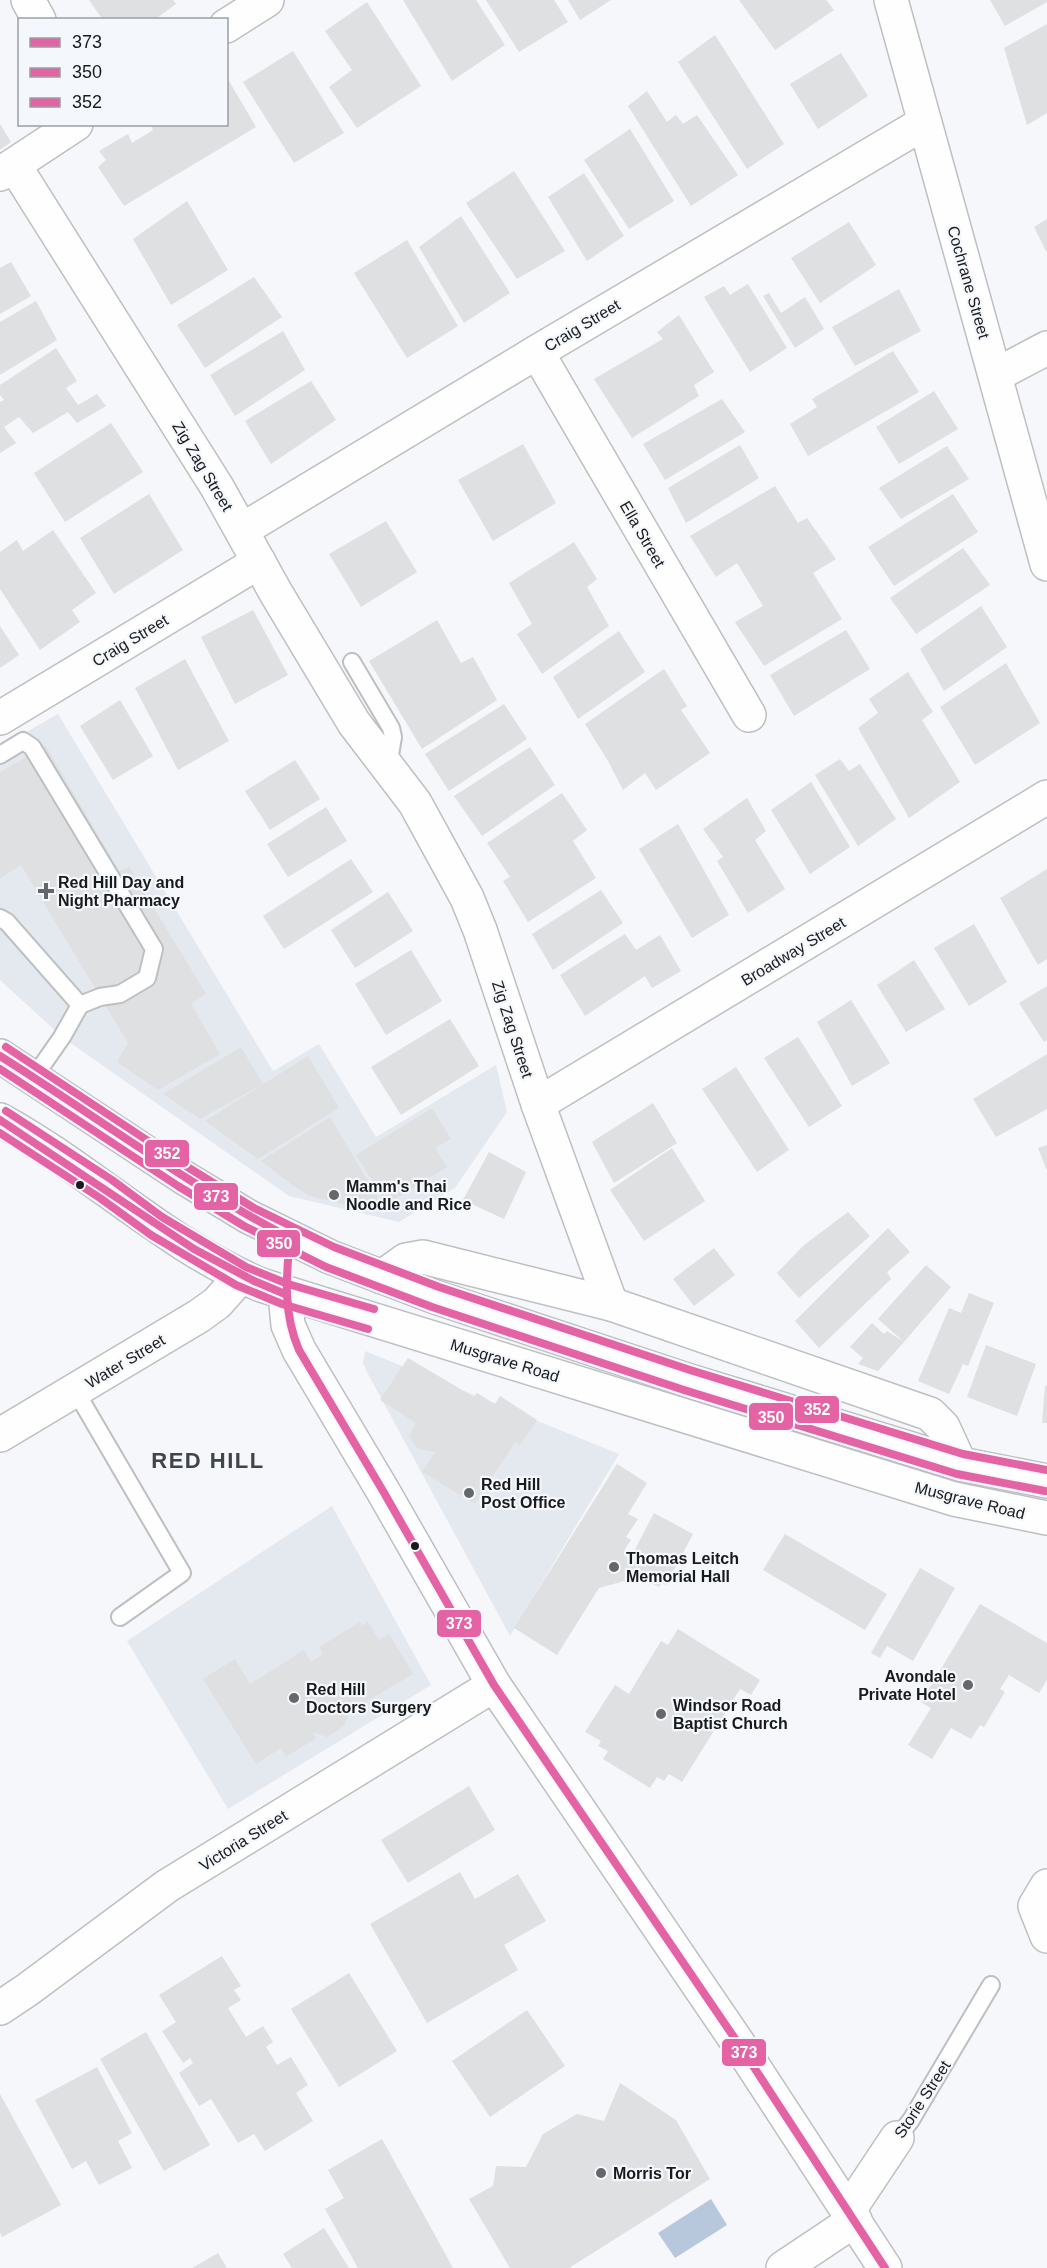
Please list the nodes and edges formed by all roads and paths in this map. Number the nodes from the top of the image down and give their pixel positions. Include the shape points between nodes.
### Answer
1 (267, 0) edge
2 (891, 0) edge
3 (228, 25) edge
4 (924, 123) junction
5 (73, 126) edge
6 (7, 170) edge
7 (1047, 348) edge
8 (537, 352) junction
9 (996, 375) junction
10 (242, 530) junction
11 (259, 562) junction
12 (1047, 564) edge
13 (352, 662) dead end
14 (749, 715) dead end
15 (0, 718) edge
16 (0, 755) edge
17 (388, 768) junction
18 (1047, 797) edge
19 (0, 918) edge
20 (80, 1005) junction
21 (0, 1056) edge
22 (34, 1077) junction
23 (538, 1104) junction
24 (0, 1120) edge
25 (290, 1238) junction
26 (242, 1276) junction
27 (382, 1277) junction
28 (285, 1294) junction
29 (611, 1304) junction
30 (75, 1390) junction
31 (0, 1435) edge
32 (960, 1464) junction
33 (1047, 1481) edge
34 (1047, 1518) edge
35 (120, 1617) dead end
36 (494, 1685) junction
37 (992, 1985) dead end
38 (0, 2008) edge
39 (897, 2138) joint
40 (852, 2215) junction
41 (876, 2265) edge
42 (783, 2268) edge

1 - 3 street
2 - 4 street, Cochrane Street
4 - 8 street, Craig Street
4 - 9 street, Cochrane Street
5 - 6 street
6 - 10 street, Zig Zag Street
7 - 9 street
8 - 10 street, Craig Street
8 - 14 street, Ella Street
9 - 12 street, Cochrane Street
10 - 11 street, Zig Zag Street
11 - 15 street, Craig Street
11 - 17 street, Zig Zag Street via 354,723
13 - 17 lane via 391,728
16 - 20 lane via 23,741 32,747 154,949 147,978 120,994
17 - 23 street, Zig Zag Street via 415,803 467,898
18 - 23 street, Broadway Street
19 - 20 lane via 8,922
20 - 22 lane
21 - 22 street, Musgrave Road
22 - 25 street, Musgrave Road via 183,1177
23 - 29 street, Zig Zag Street
24 - 26 street, Musgrave Road via 156,1226
25 - 27 street, Musgrave Road
25 - 28 street
26 - 28 street, Musgrave Road
26 - 30 street, Water Street via 199,1316
27 - 29 street, Musgrave Road via 406,1260 423,1257
27 - 32 street, Musgrave Road via 687,1380
28 - 34 street, Musgrave Road via 954,1499
28 - 36 street via 288,1325 299,1350
29 - 32 street, Musgrave Road via 930,1414 943,1426
30 - 31 street, Water Street
30 - 35 lane via 182,1573
32 - 33 street, Musgrave Road
36 - 38 street, Victoria Street via 167,1886
36 - 40 street
37 - 39 lane, Storie Street
39 - 40 street, Storie Street
40 - 41 street
40 - 42 street

